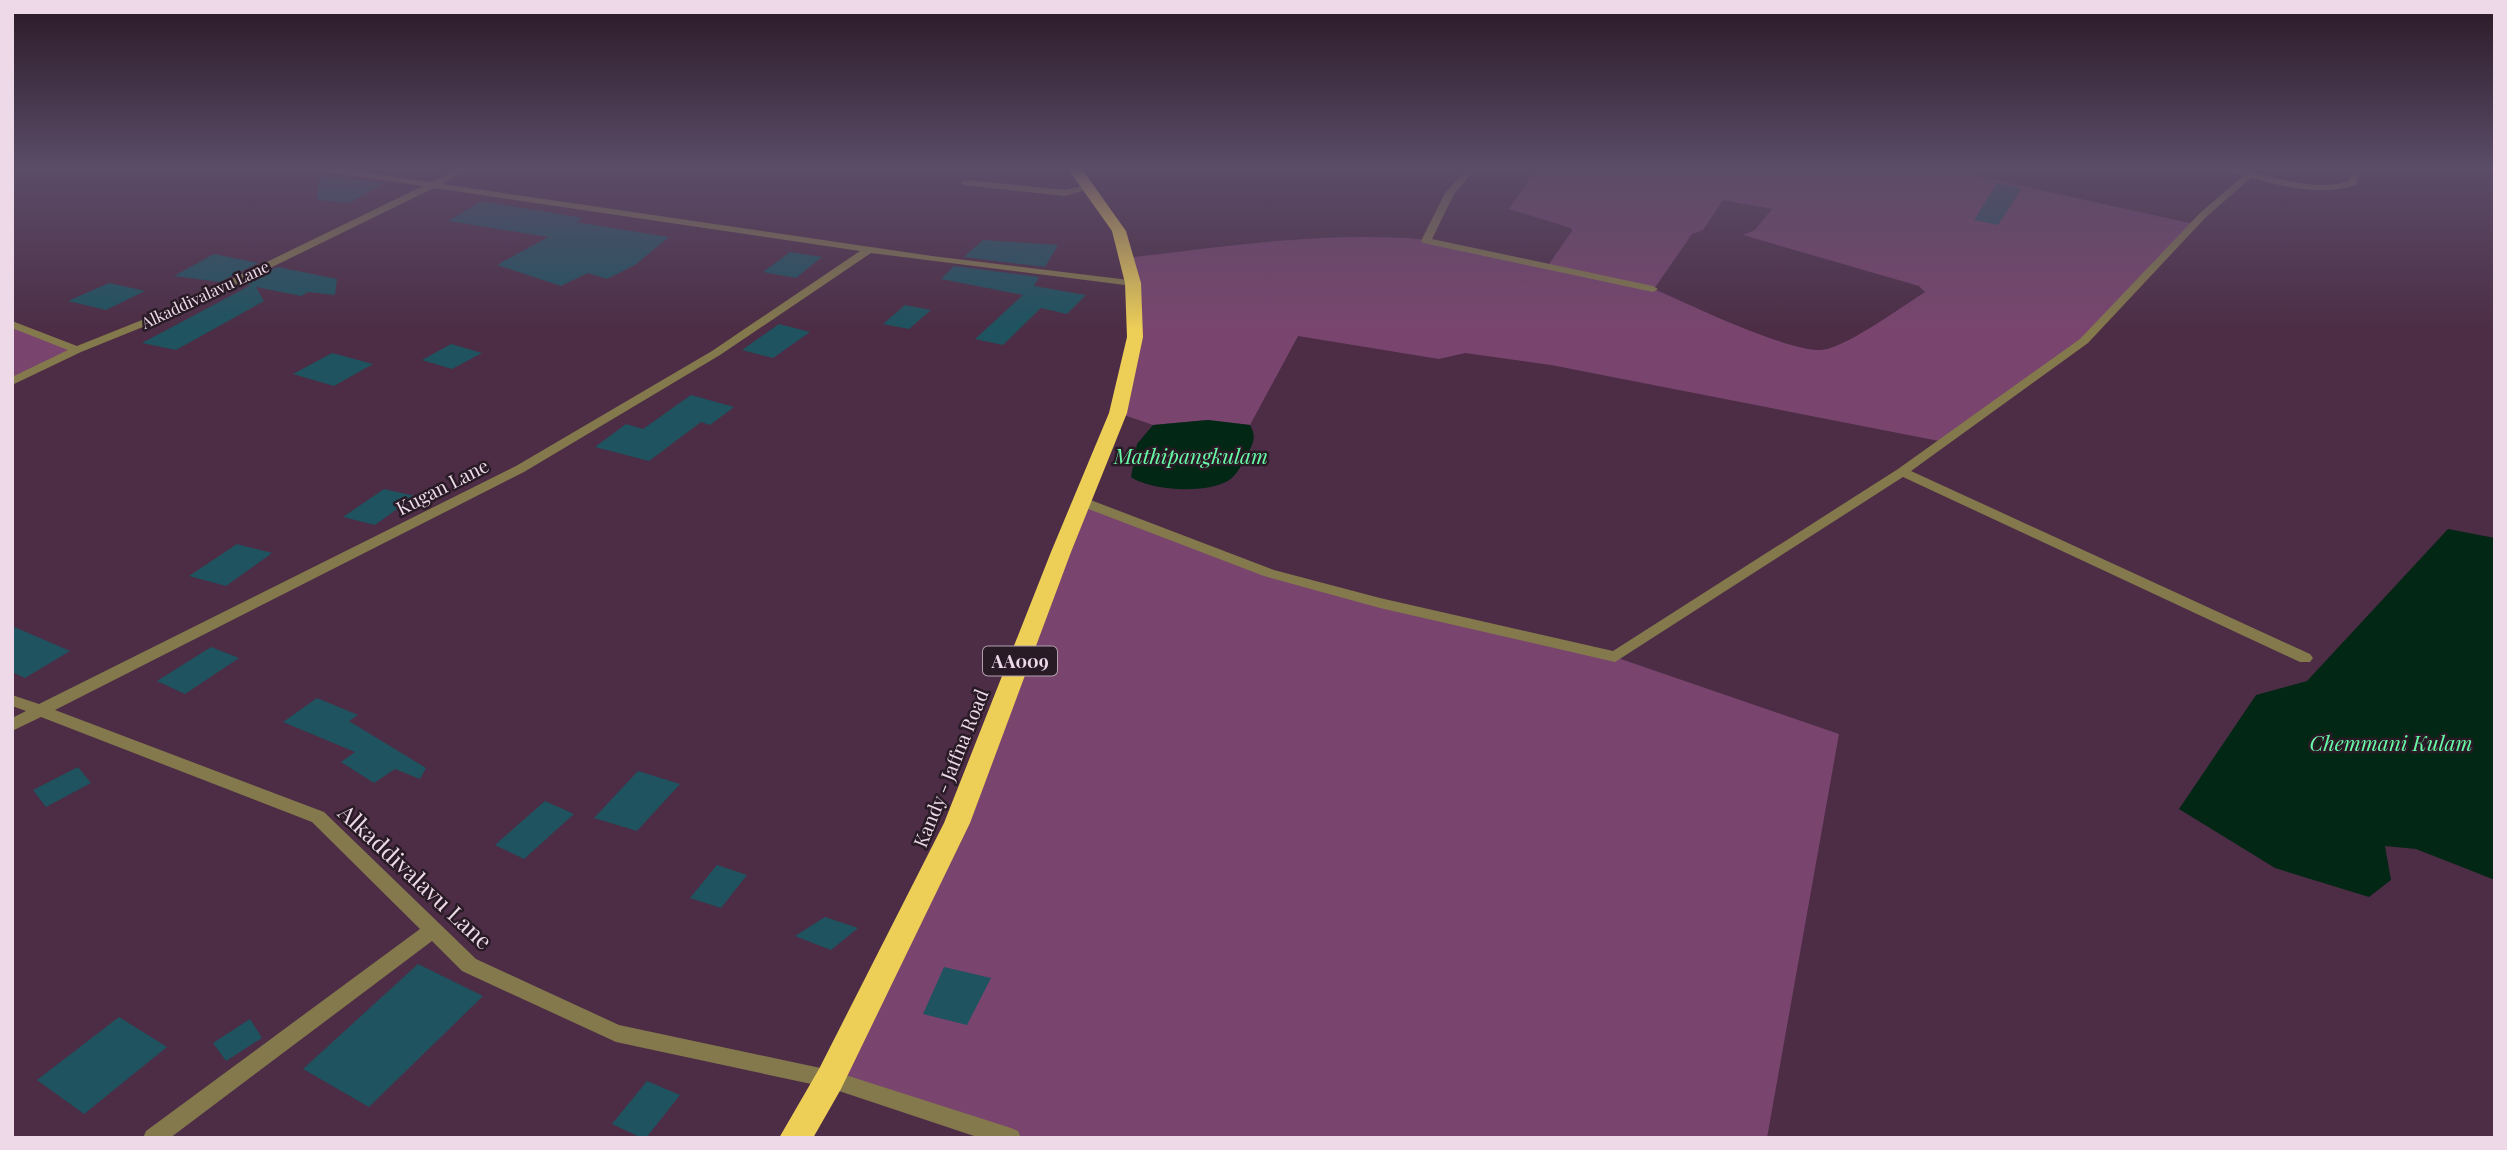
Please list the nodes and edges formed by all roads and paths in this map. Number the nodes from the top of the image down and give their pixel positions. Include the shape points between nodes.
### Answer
1 (356, 223) edge
2 (691, 223) edge
3 (1113, 223) edge
4 (1435, 223) edge
5 (2196, 223) edge
6 (870, 249) junction
7 (1133, 284) junction
8 (1653, 289) dead end
9 (12, 324) edge
10 (77, 350) junction
11 (12, 382) edge
12 (1902, 472) junction
13 (1083, 502) junction
14 (2305, 658) dead end
15 (12, 700) edge
16 (38, 710) junction
17 (12, 724) edge
18 (434, 929) junction
19 (830, 1079) junction
20 (153, 1138) edge
21 (795, 1138) edge
22 (1011, 1138) edge

1 - 10 street, Alkaddivalavu Lane via 176,310
2 - 6 street
3 - 7 highway, Kandy - Jaffna Road / AA009
4 - 8 street via 1426,241
5 - 12 street via 2084,341
6 - 7 street
6 - 16 street, Kugan Lane via 716,353 520,469
7 - 13 highway, Kandy - Jaffna Road / AA009 via 1135,337 1118,413
9 - 10 street
10 - 11 street, Alkaddivalavu Lane
12 - 13 street via 1615,657 1269,573
12 - 14 street
13 - 19 highway, Kandy - Jaffna Road / AA009 via 957,823
15 - 16 street, Alkaddivalavu Lane
16 - 17 street, Kugan Lane
16 - 18 street, Alkaddivalavu Lane via 318,817
18 - 19 street, Alkaddivalavu Lane via 469,965 616,1033
18 - 20 street
19 - 21 highway, Kandy - Jaffna Road / AA009
19 - 22 street, Alkaddivalavu Lane

